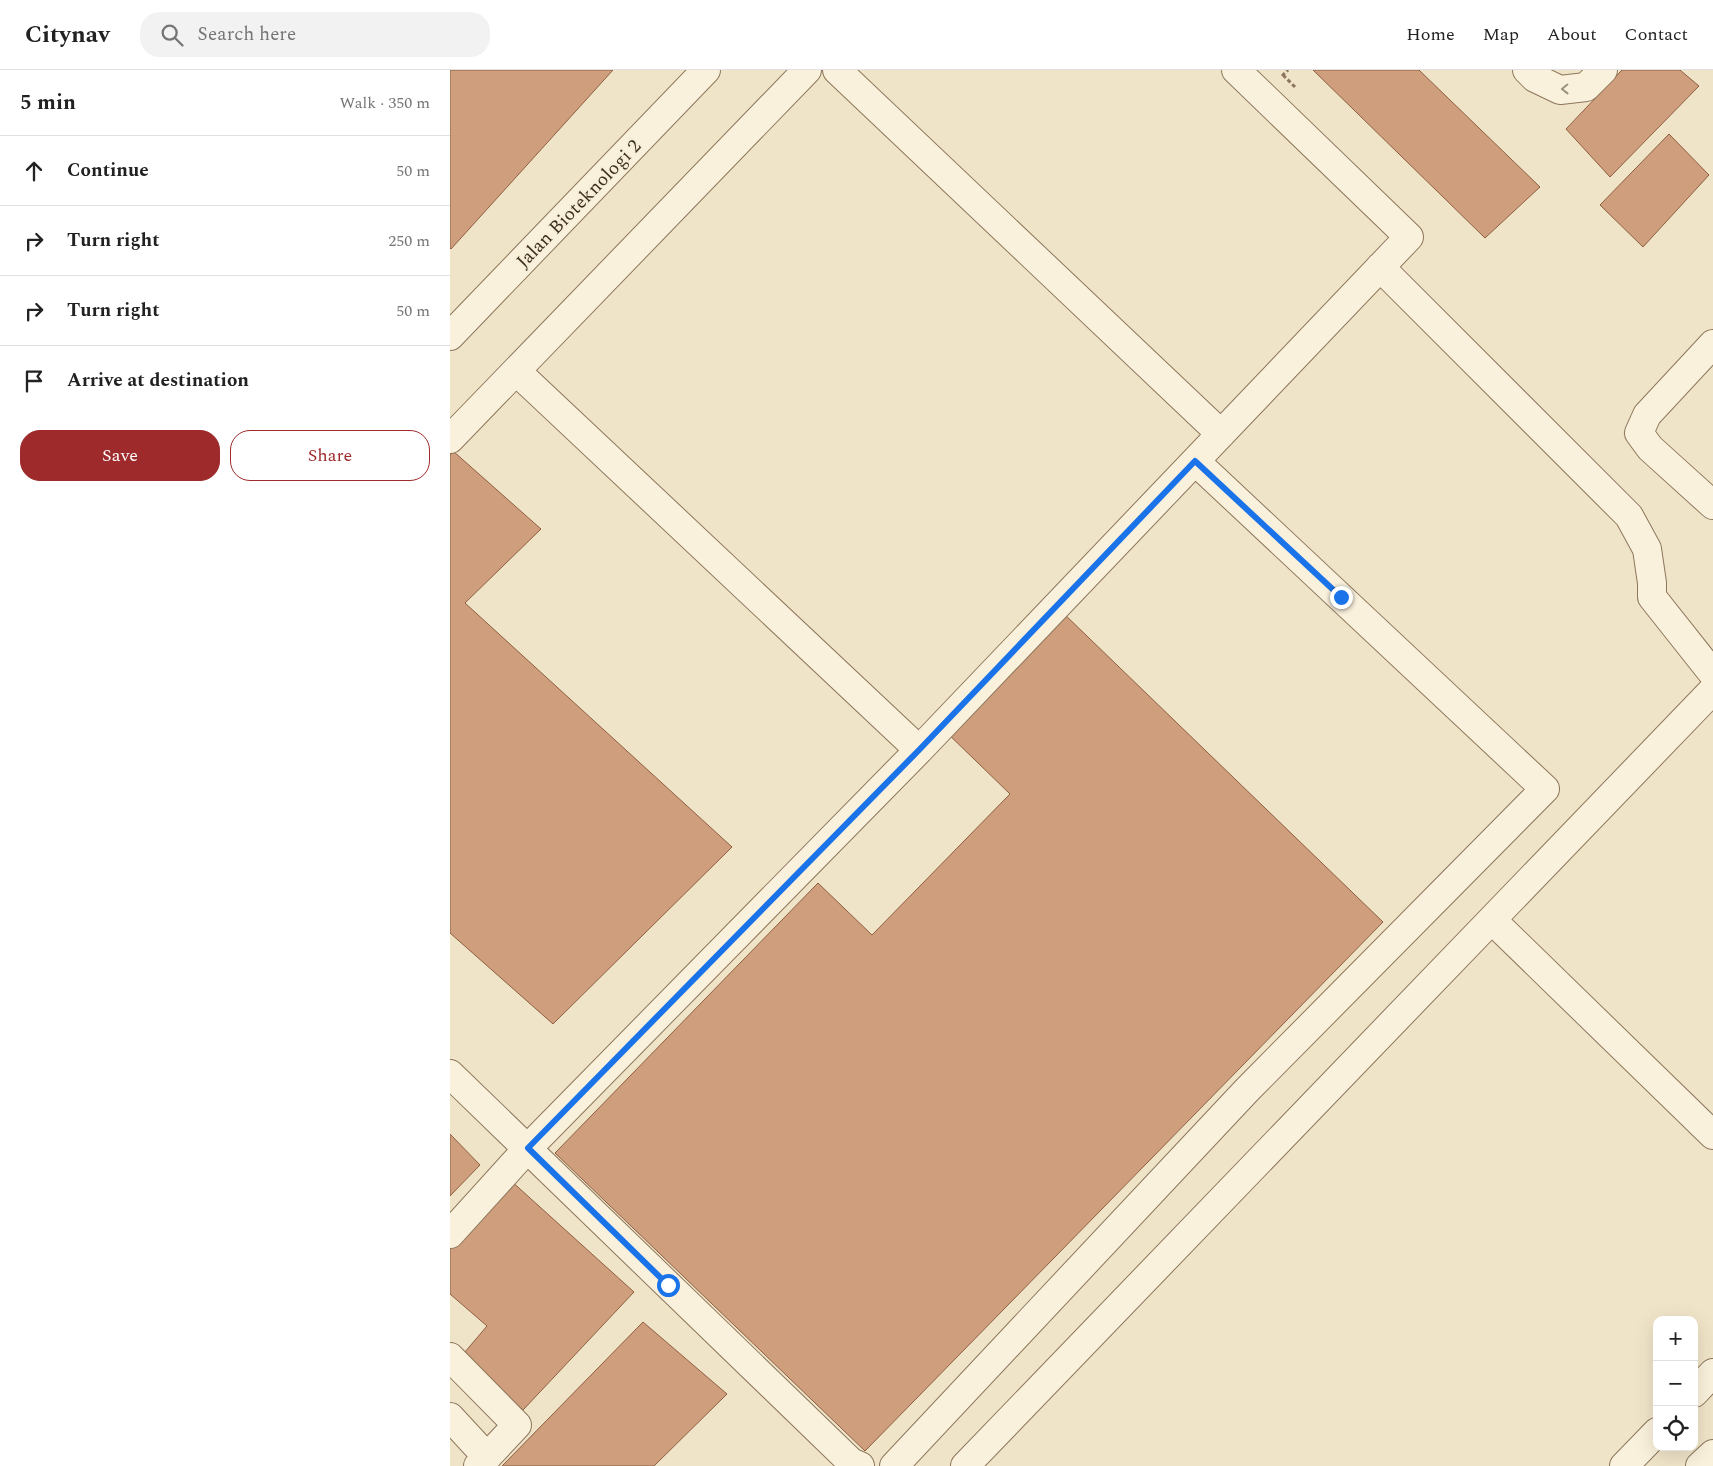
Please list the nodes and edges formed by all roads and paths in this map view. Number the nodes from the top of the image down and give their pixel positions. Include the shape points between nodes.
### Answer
1 (706, 70) edge
2 (807, 70) edge
3 (837, 70) edge
4 (1236, 70) edge
5 (1527, 70) edge
6 (1603, 70) edge
7 (1380, 267) junction
8 (450, 336) edge
9 (1713, 344) edge
10 (516, 371) junction
11 (1221, 434) junction
12 (450, 439) edge
13 (1195, 461) junction
14 (1713, 505) edge
15 (1713, 674) edge
16 (1713, 690) edge
17 (919, 750) junction
18 (1492, 920) junction
19 (450, 1074) edge
20 (1713, 1135) edge
21 (528, 1148) junction
22 (450, 1234) edge
23 (450, 1357) edge
24 (1713, 1374) edge
25 (1698, 1389) edge
26 (450, 1417) edge
27 (1653, 1436) edge
28 (1713, 1454) edge
29 (482, 1461) edge
30 (860, 1466) edge
31 (894, 1466) edge
32 (965, 1466) edge
33 (1624, 1466) edge
34 (1700, 1466) edge

1 - 8 street, Jalan Bioteknologi 2
2 - 10 street
3 - 11 street
4 - 7 street via 1409,237
6 -> 5 street via 1586,87 1560,90 1535,78
7 - 11 street
7 - 15 street via 1629,516 1648,548 1652,597
9 - 14 street via 1647,415 1639,433 1650,448
10 - 12 street
10 - 17 street
11 - 13 street
13 - 17 street
13 - 31 street via 1545,789 1247,1090
16 - 18 street
17 - 21 street
18 - 20 street
18 - 32 street
19 - 21 street
21 - 22 street
21 - 30 street via 851,1462
23 - 29 street via 517,1425
24 - 25 street
26 - 29 street
27 - 33 street
28 - 34 street

